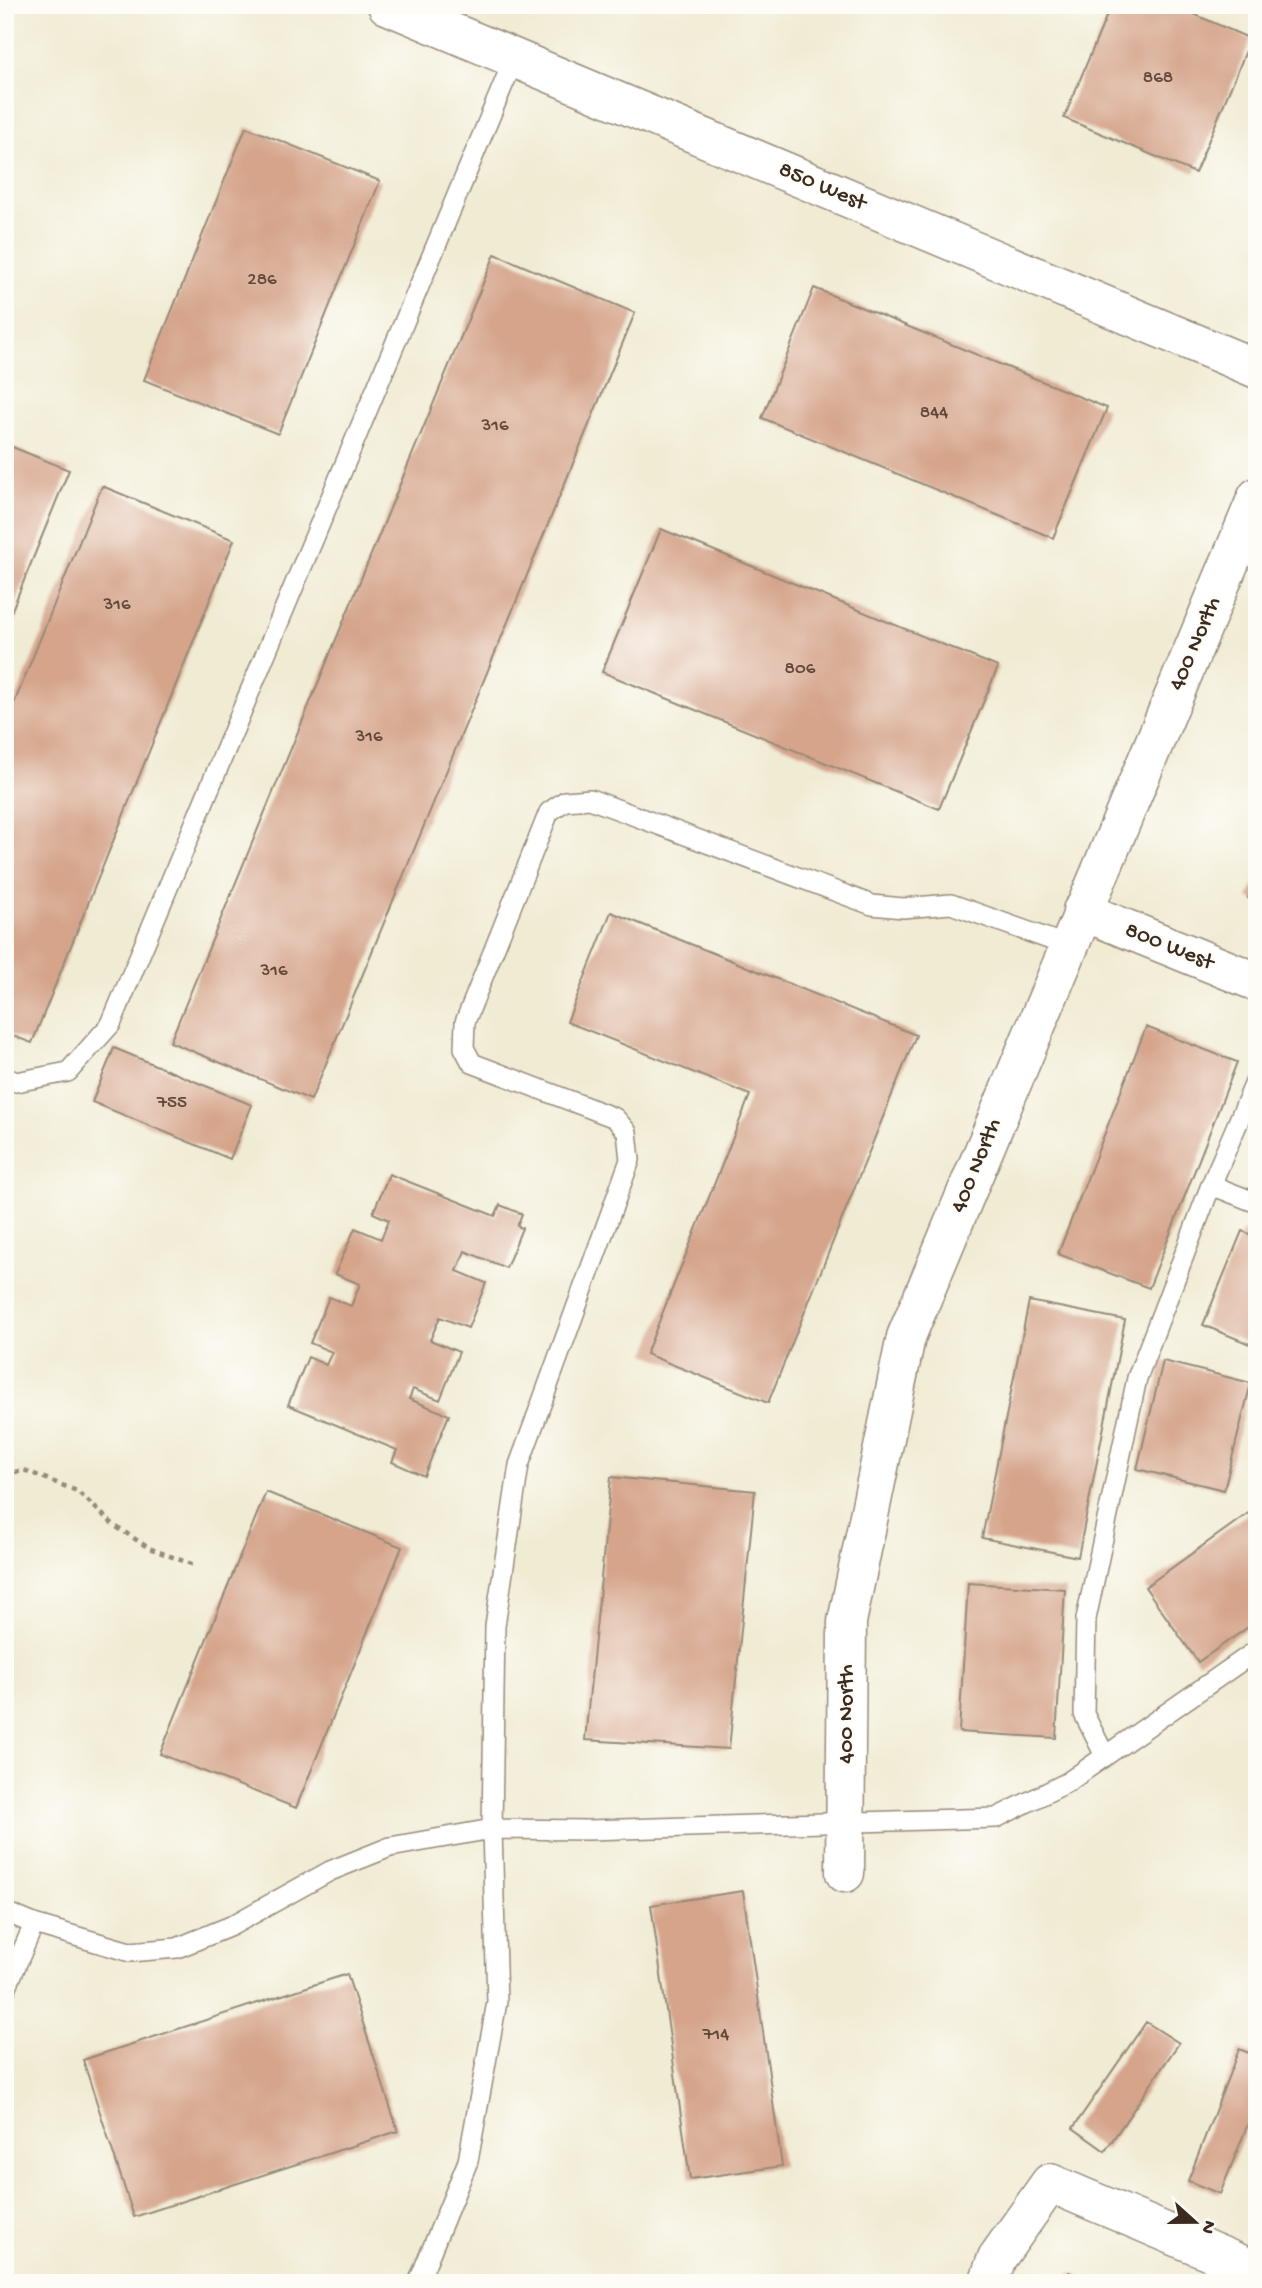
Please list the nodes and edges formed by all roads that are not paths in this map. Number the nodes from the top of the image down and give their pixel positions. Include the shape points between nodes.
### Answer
1 (387, 5) edge
2 (514, 60) junction
3 (1257, 369) edge
4 (1257, 497) edge
5 (1082, 911) junction
6 (1068, 946) junction
7 (1257, 982) edge
8 (5, 1077) edge
9 (1257, 1078) edge
10 (1211, 1185) junction
11 (1257, 1203) edge
12 (1257, 1650) edge
13 (1105, 1756) junction
14 (846, 1824) junction
15 (492, 1829) junction
16 (845, 1873) dead end
17 (5, 1912) edge
18 (34, 1924) junction
19 (5, 1991) edge
20 (1257, 2271) edge
21 (418, 2283) edge
22 (988, 2283) edge

1 - 2 street, 850 West
2 - 3 street, 850 West
2 - 8 lane via 111,1024 68,1072 16,1082
4 - 5 street, 400 North
5 - 6 street, 400 North
5 - 7 street, 800 West
6 - 14 street, 400 North via 906,1337 847,1622
6 - 15 lane via 951,904 872,905 590,799 565,801 549,812 465,1022 464,1048 472,1063 615,1118 627,1132 630,1160 519,1465 495,1626
9 - 10 lane
10 - 11 lane
10 - 13 lane via 1137,1378 1086,1619 1084,1714
12 - 13 lane
13 - 14 lane via 1068,1782 996,1818
14 - 15 lane
14 - 16 street, 400 North
15 - 18 lane via 390,1847 330,1871 231,1926 177,1948 131,1952
15 - 21 lane via 498,2002 468,2161
17 - 18 lane
18 - 19 lane
20 - 22 street via 1050,2183 997,2258

